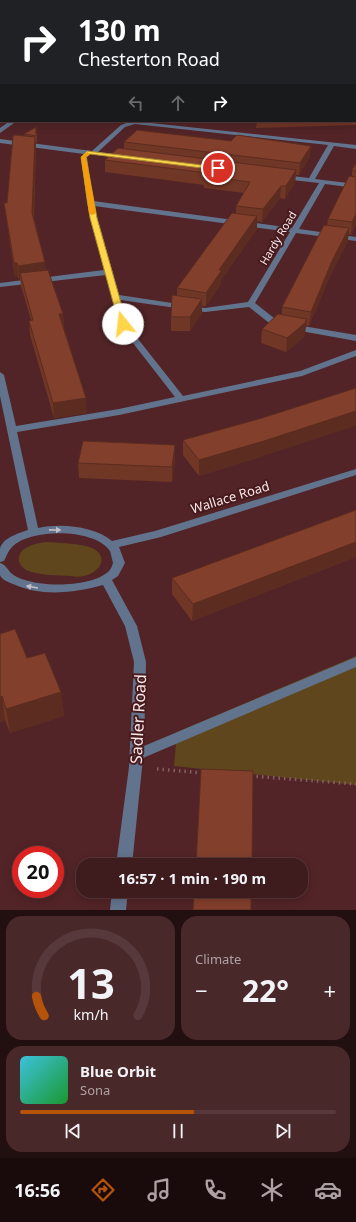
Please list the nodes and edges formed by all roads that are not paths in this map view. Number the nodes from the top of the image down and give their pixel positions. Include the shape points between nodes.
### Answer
1 (13, 122) edge
2 (148, 122) edge
3 (0, 131) edge
4 (0, 141) edge
5 (332, 144) junction
6 (356, 147) edge
7 (91, 152) junction
8 (132, 158) edge
9 (272, 175) edge
10 (311, 180) junction
11 (323, 182) junction
12 (356, 186) edge
13 (90, 203) junction
14 (295, 231) junction
15 (356, 239) edge
16 (108, 272) junction
17 (0, 285) edge
18 (115, 297) junction
19 (251, 304) junction
20 (356, 338) edge
21 (356, 353) edge
22 (0, 375) edge
23 (180, 398) junction
24 (4, 415) edge
25 (12, 430) junction
26 (356, 472) edge
27 (34, 532) junction
28 (112, 546) junction
29 (0, 558) edge
30 (0, 567) edge
31 (4, 579) edge
32 (106, 579) junction
33 (356, 662) edge
34 (136, 761) junction
35 (125, 858) edge
36 (119, 898) edge
37 (118, 910) edge

1 - 3 street
2 - 5 street
2 - 7 street via 135,122 123,126
4 - 7 street
5 - 6 street
5 - 10 street
7 - 8 street
7 - 13 street via 84,157
9 - 10 street
10 - 11 street
11 - 12 street
11 - 14 street, Hardy Road
13 - 14 street
13 - 16 street
14 - 15 street
14 - 19 street, Hardy Road
16 - 17 street
16 - 18 street
18 - 19 street via 205,310
18 - 23 street via 123,324
19 - 20 street via 276,324
21 - 23 street via 302,373
22 - 24 street
23 - 25 street via 119,412
24 - 25 street
25 - 27 street
26 - 28 street, Wallace Road
27 -> 28 street via 55,529 92,534
27 - 29 street via 6,545
28 - 32 street via 120,562 119,569
30 - 31 street
32 -> 31 street via 92,584 48,589
32 - 34 street, Sadler Road via 131,626 140,662
33 - 34 street
34 - 35 street, Sadler Road
36 - 37 street

